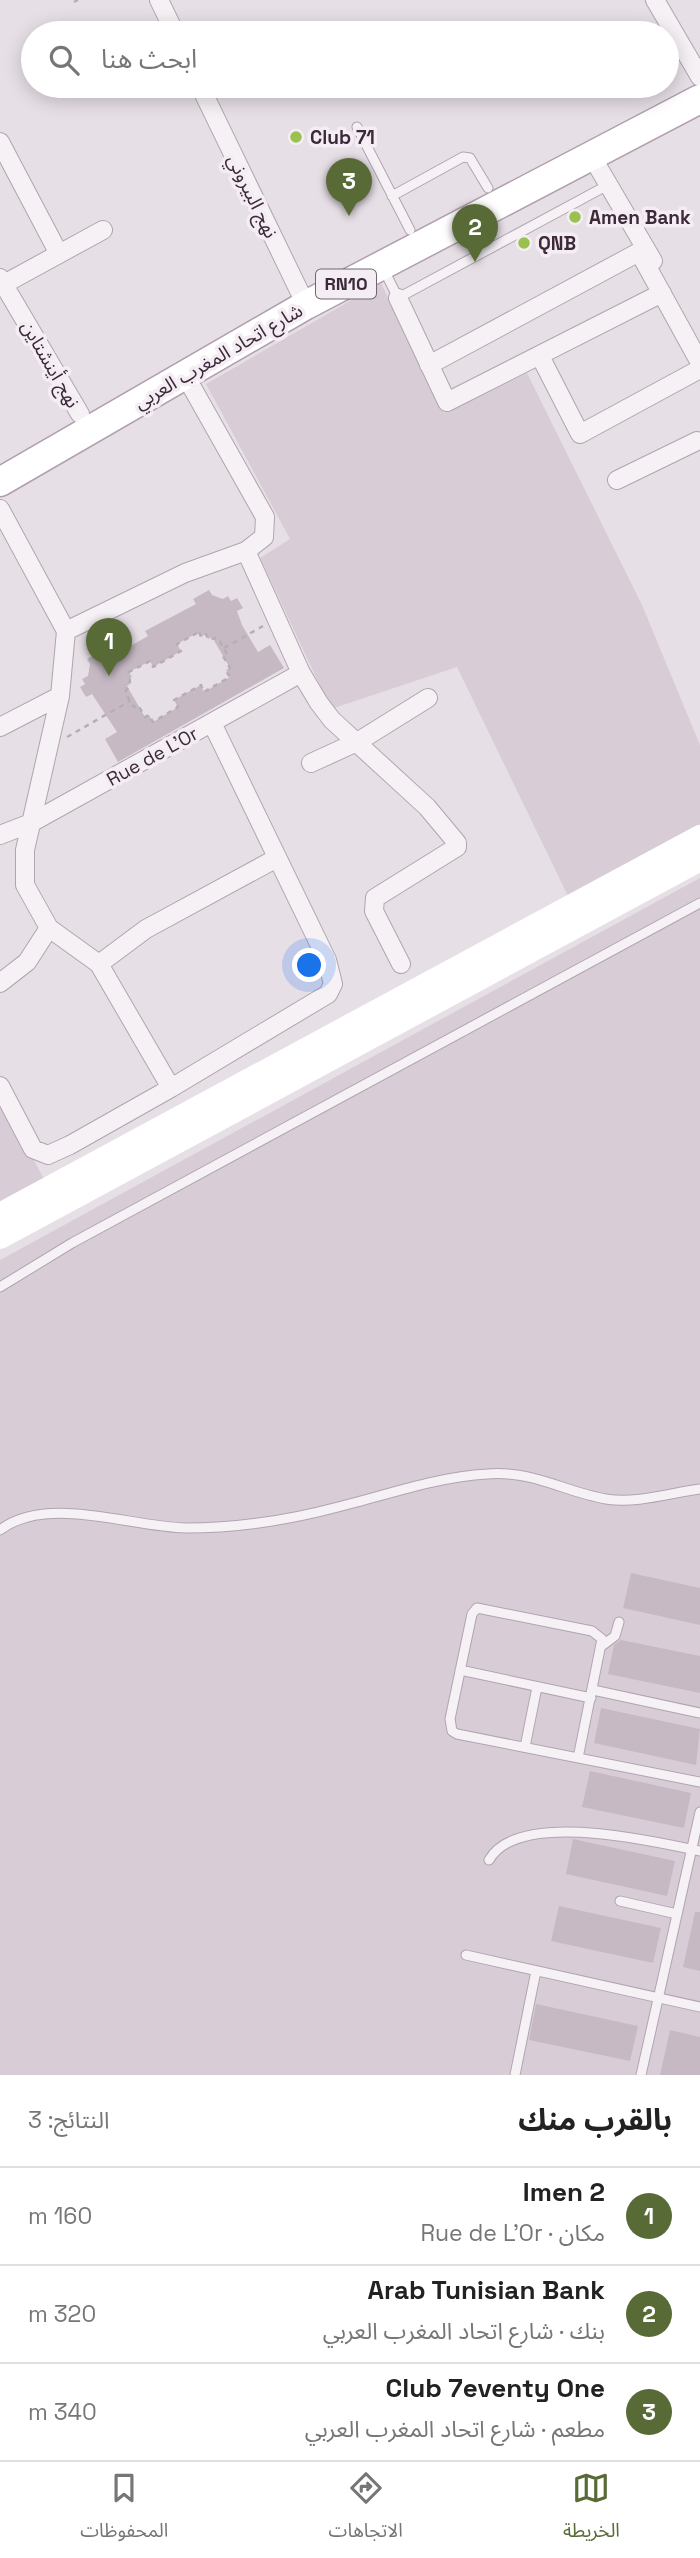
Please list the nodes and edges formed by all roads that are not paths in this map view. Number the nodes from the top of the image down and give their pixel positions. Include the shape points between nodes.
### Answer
1 (159, 0) edge
2 (656, 0) edge
3 (169, 21) edge
4 (668, 21) edge
5 (679, 41) edge
6 (700, 78) edge
7 (679, 89) edge
8 (206, 98) edge
9 (661, 98) edge
10 (700, 99) edge
11 (357, 127) dead end
12 (0, 142) edge
13 (591, 155) junction
14 (608, 185) junction
15 (488, 188) junction
16 (392, 196) junction
17 (103, 230) dead end
18 (410, 230) junction
19 (59, 254) junction
20 (382, 265) junction
21 (2, 281) edge
22 (662, 293) junction
23 (302, 298) junction
24 (398, 298) junction
25 (700, 338) edge
26 (540, 356) junction
27 (700, 363) edge
28 (429, 365) junction
29 (700, 369) edge
30 (185, 375) junction
31 (80, 414) junction
32 (699, 443) edge
33 (0, 461) edge
34 (617, 480) dead end
35 (0, 482) edge
36 (0, 509) edge
37 (246, 551) junction
38 (66, 631) junction
39 (301, 673) junction
40 (60, 696) junction
41 (428, 698) dead end
42 (212, 723) junction
43 (0, 727) edge
44 (359, 741) junction
45 (311, 763) dead end
46 (31, 823) junction
47 (0, 835) edge
48 (700, 837) edge
49 (277, 858) junction
50 (700, 859) edge
51 (700, 903) edge
52 (49, 928) junction
53 (99, 964) junction
54 (401, 964) dead end
55 (0, 983) edge
56 (0, 1086) edge
57 (171, 1088) junction
58 (0, 1215) edge
59 (0, 1237) edge
60 (0, 1287) edge
61 (700, 1489) edge
62 (0, 1530) edge
63 (619, 1622) dead end
64 (603, 1645) junction
65 (460, 1670) junction
66 (537, 1687) junction
67 (592, 1694) junction
68 (700, 1713) edge
69 (525, 1747) junction
70 (578, 1758) junction
71 (700, 1782) edge
72 (700, 1812) edge
73 (696, 1850) edge
74 (489, 1860) dead end
75 (620, 1901) dead end
76 (677, 1914) junction
77 (466, 1955) dead end
78 (536, 1971) junction
79 (658, 1998) junction
80 (700, 2007) edge
81 (515, 2075) edge
82 (641, 2075) edge

1 - 3 street
2 - 4 street
5 - 6 street
6 - 7 main road, شارع اتحاد المغرب العربي / RN10
8 - 23 street, نهج البيروني
9 - 15 main road, شارع اتحاد المغرب العربي / RN10
10 - 13 main road, شارع اتحاد المغرب العربي / RN10
11 - 16 lane
12 - 19 street
13 - 14 street
13 - 20 main road, شارع اتحاد المغرب العربي / RN10
14 - 24 lane
14 - 25 street
15 - 16 lane via 470,158 463,158
15 - 18 main road, شارع اتحاد المغرب العربي / RN10
16 - 18 lane
17 - 19 street
18 - 23 main road, شارع اتحاد المغرب العربي / RN10
19 - 21 street
20 - 23 main road, شارع اتحاد المغرب العربي / RN10
20 - 24 lane
21 - 31 street, نهج أينشتاين
22 - 26 street
22 - 27 street
22 - 28 street via 639,252
23 - 30 main road, شارع اتحاد المغرب العربي / RN10
23 - 31 main road, شارع اتحاد المغرب العربي / RN10
24 - 28 street
26 - 28 street via 447,402
26 - 29 street via 580,434
30 - 35 main road, شارع اتحاد المغرب العربي / RN10
30 - 37 street via 265,516 264,537
31 - 33 main road, شارع اتحاد المغرب العربي / RN10
32 - 34 street
36 - 38 street
37 - 38 street via 185,573
37 - 39 street
38 - 40 street
39 - 42 street, Rue de L'Or
39 - 44 street via 332,720
40 - 43 street
40 - 46 street
41 - 44 street
42 - 46 street, Rue de L'Or
42 - 49 street
44 - 45 street
44 - 54 street via 427,807 457,845 376,898 374,911
46 - 47 street, Rue de L'Or
46 - 52 street via 25,885
48 - 58 street
49 - 53 street via 152,925
49 - 57 street via 327,960 333,984 328,994
50 - 59 street
51 - 60 lane via 72,1243
52 - 53 street
52 - 55 street via 27,962
53 - 57 street
56 - 57 street via 33,1149 47,1155
61 - 62 lane via 632,1500 604,1499 535,1477 490,1473 445,1479 335,1508 228,1526 185,1528 35,1513
63 - 64 lane via 615,1636
64 - 65 lane via 593,1631 481,1607 472,1614
64 - 67 lane
65 - 66 lane
65 - 69 lane via 449,1725 452,1731
66 - 67 lane
66 - 69 lane
67 - 68 lane
67 - 70 lane
69 - 70 lane
70 - 71 lane
72 - 73 lane
73 - 74 lane via 575,1832 512,1838 494,1850
73 - 76 lane
75 - 76 lane
76 - 79 lane
77 - 78 lane
78 - 79 lane
78 - 81 lane
79 - 80 lane
79 - 82 lane

